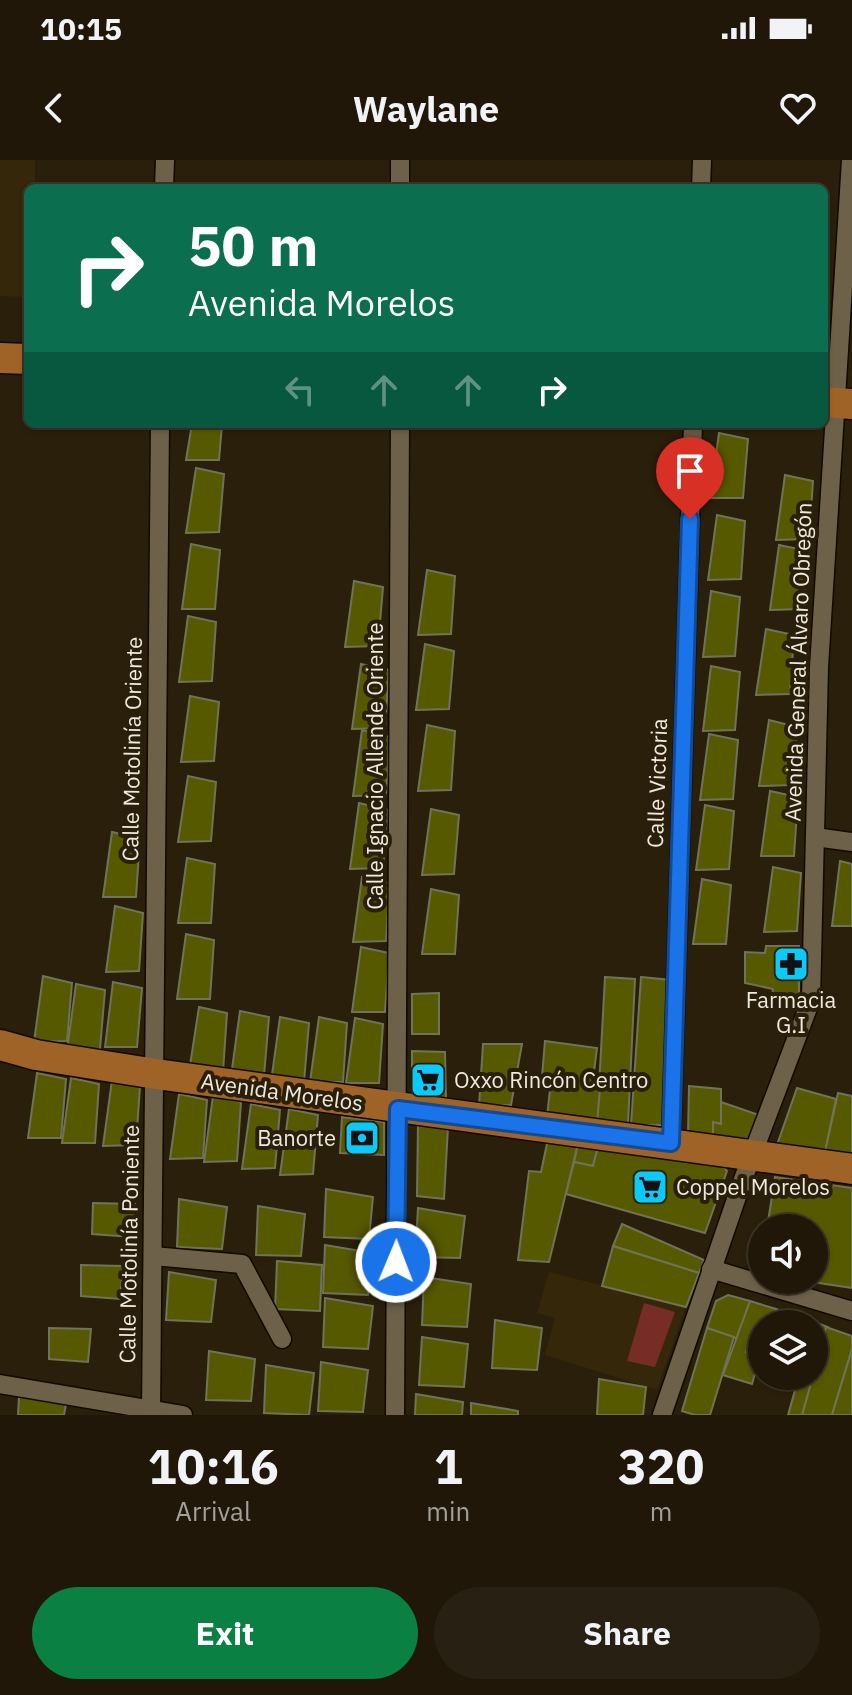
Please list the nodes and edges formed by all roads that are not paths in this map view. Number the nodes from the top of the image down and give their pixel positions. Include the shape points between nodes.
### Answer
1 (165, 160) edge
2 (400, 160) edge
3 (702, 160) edge
4 (851, 160) edge
5 (164, 184) edge
6 (400, 184) edge
7 (701, 184) edge
8 (0, 358) edge
9 (24, 359) edge
10 (836, 403) edge
11 (160, 428) edge
12 (400, 428) edge
13 (693, 428) edge
14 (815, 837) junction
15 (852, 842) edge
16 (0, 1045) edge
17 (156, 1074) junction
18 (398, 1109) junction
19 (671, 1143) junction
20 (752, 1155) junction
21 (852, 1169) edge
22 (153, 1256) junction
23 (711, 1269) junction
24 (852, 1311) edge
25 (282, 1339) dead end
26 (0, 1384) edge
27 (151, 1412) edge
28 (183, 1415) edge
29 (395, 1415) edge
30 (662, 1415) edge

1 - 5 street
2 - 6 street
3 - 7 street
4 - 10 street, Avenida General Álvaro Obregón
8 - 9 main road
10 - 14 street, Avenida General Álvaro Obregón via 819,667
11 - 17 street, Calle Motolinía Oriente
12 - 18 street, Calle Ignacio Allende Oriente
13 - 19 street, Calle Victoria
14 - 15 street
14 - 20 street, Avenida General Álvaro Obregón via 811,1000
16 - 17 main road, Avenida Morelos
17 - 18 main road, Avenida Morelos
17 - 22 street, Calle Motolinía Poniente
18 - 19 main road, Avenida Morelos
18 - 29 street, Calle Ignacio Allende Oriente
19 - 20 main road, Avenida Morelos
20 - 21 main road, Avenida Morelos
20 - 23 street, Avenida General Álvaro Obregón
22 - 25 street via 242,1264
22 - 27 street, Calle Motolinía Poniente
23 - 24 street
23 - 30 street, Avenida General Álvaro Obregón
26 - 27 street
27 - 28 street

